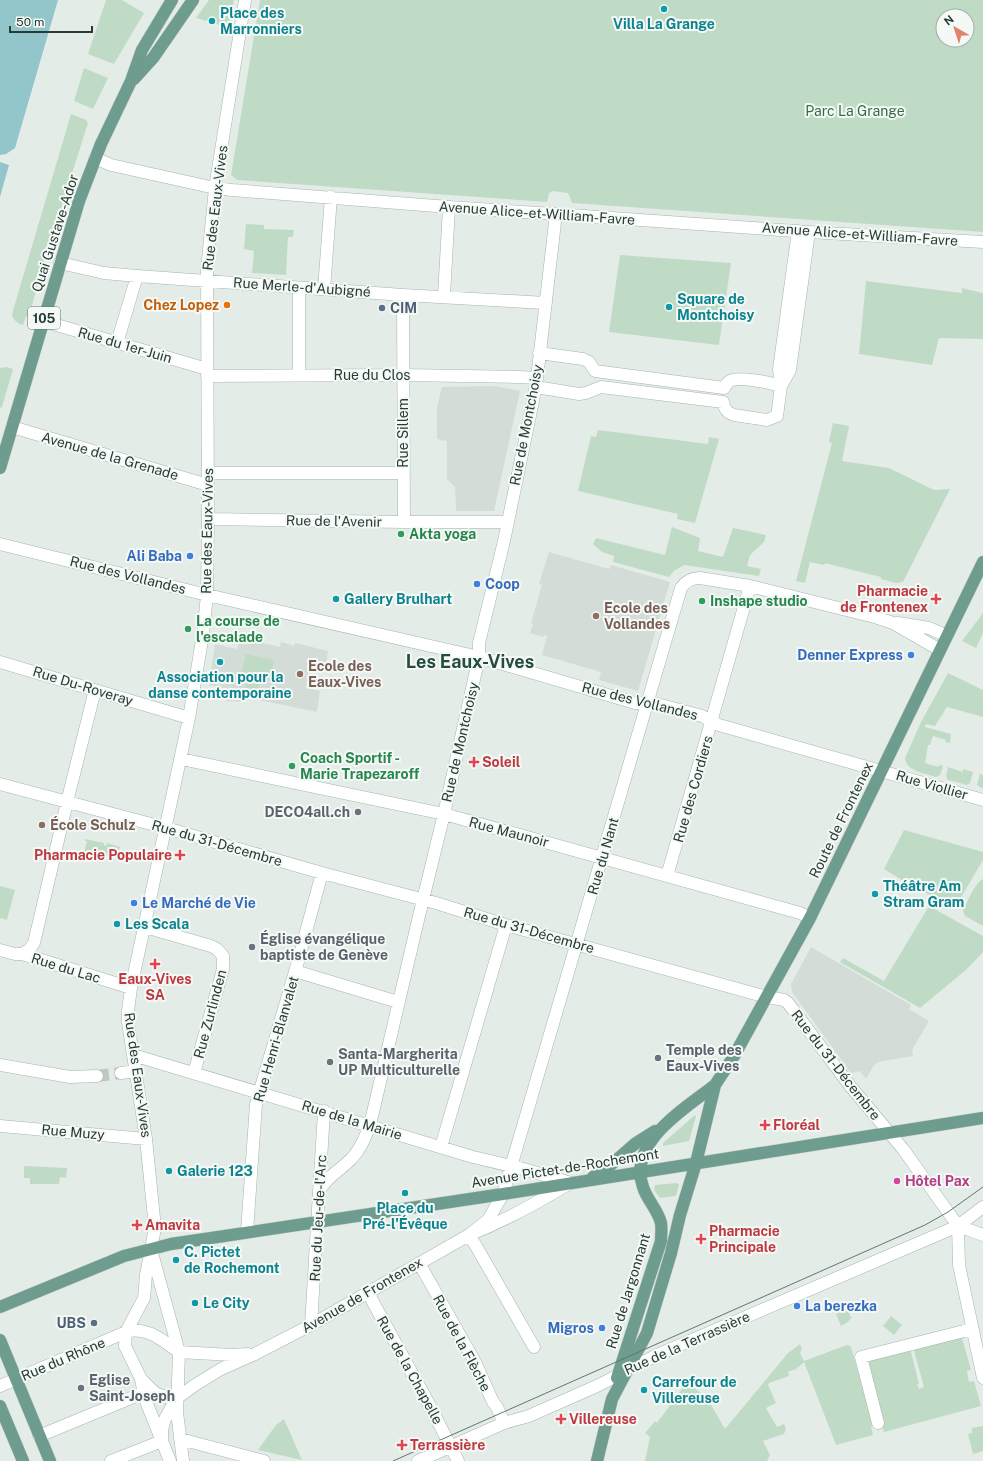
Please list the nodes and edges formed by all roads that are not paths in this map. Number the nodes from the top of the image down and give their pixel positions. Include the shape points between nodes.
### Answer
1 (172, 0) edge
2 (193, 0) edge
3 (245, 0) edge
4 (131, 81) junction
5 (95, 158) junction
6 (214, 188) junction
7 (331, 197) junction
8 (449, 207) junction
9 (556, 214) junction
10 (804, 232) junction
11 (983, 242) edge
12 (60, 263) junction
13 (136, 276) junction
14 (206, 281) junction
15 (299, 288) junction
16 (324, 289) junction
17 (403, 295) junction
18 (444, 296) junction
19 (546, 303) junction
20 (43, 321) junction
21 (117, 342) junction
22 (540, 354) junction
23 (595, 371) junction
24 (207, 372) junction
25 (299, 375) junction
26 (403, 375) junction
27 (537, 383) junction
28 (781, 386) junction
29 (724, 388) junction
30 (593, 389) junction
31 (723, 402) junction
32 (12, 427) junction
33 (0, 468) edge
34 (403, 473) junction
35 (208, 479) junction
36 (208, 519) junction
37 (404, 522) junction
38 (508, 522) junction
39 (0, 544) edge
40 (983, 562) edge
41 (750, 586) junction
42 (206, 595) junction
43 (893, 623) junction
44 (947, 636) junction
45 (940, 650) junction
46 (479, 658) junction
47 (0, 662) edge
48 (95, 690) junction
49 (647, 703) junction
50 (189, 718) junction
51 (712, 721) junction
52 (181, 759) junction
53 (882, 770) junction
54 (0, 784) edge
55 (983, 800) edge
56 (67, 802) junction
57 (444, 814) junction
58 (166, 828) junction
59 (602, 858) junction
60 (322, 873) junction
61 (667, 876) junction
62 (423, 900) junction
63 (810, 918) junction
64 (506, 924) junction
65 (144, 927) junction
66 (577, 943) junction
67 (0, 950) edge
68 (22, 954) junction
69 (295, 971) junction
70 (131, 988) junction
71 (767, 997) junction
72 (398, 1002) junction
73 (133, 1055) junction
74 (0, 1065) edge
75 (137, 1071) junction
76 (121, 1073) tunnel mouth
77 (194, 1073) junction
78 (97, 1076) tunnel mouth
79 (715, 1085) junction
80 (259, 1092) junction
81 (324, 1111) junction
82 (983, 1118) edge
83 (666, 1124) junction
84 (370, 1125) junction
85 (0, 1126) edge
86 (889, 1133) junction
87 (146, 1139) junction
88 (441, 1147) junction
89 (696, 1163) junction
90 (512, 1166) junction
91 (640, 1172) junction
92 (587, 1180) junction
93 (571, 1183) junction
94 (319, 1191) junction
95 (503, 1194) junction
96 (651, 1204) junction
97 (983, 1207) edge
98 (680, 1215) junction
99 (317, 1221) junction
100 (958, 1226) junction
101 (247, 1232) junction
102 (469, 1235) junction
103 (983, 1235) edge
104 (661, 1241) junction
105 (151, 1248) junction
106 (419, 1263) junction
107 (368, 1293) junction
108 (0, 1307) edge
109 (311, 1325) junction
110 (972, 1329) junction
111 (126, 1332) junction
112 (0, 1340) edge
113 (108, 1340) junction
114 (125, 1346) junction
115 (534, 1347) dead end
116 (179, 1352) junction
117 (255, 1354) junction
118 (622, 1373) junction
119 (983, 1378) edge
120 (16, 1379) junction
121 (141, 1379) junction
122 (0, 1386) edge
123 (143, 1393) junction
124 (177, 1398) junction
125 (0, 1406) edge
126 (504, 1423) junction
127 (878, 1423) dead end
128 (39, 1436) junction
129 (180, 1439) junction
130 (162, 1441) junction
131 (452, 1446) junction
132 (23, 1461) edge
133 (50, 1461) edge
134 (111, 1461) edge
135 (170, 1461) edge
136 (183, 1461) edge
137 (264, 1461) edge
138 (418, 1461) edge
139 (458, 1461) edge
140 (597, 1461) edge

1 - 4 main road, Quai Gustave-Ador / 105 via 142,50
2 - 4 main road, Quai Gustave-Ador / 105 via 153,58
3 - 6 street, Rue des Eaux-Vives
4 - 5 main road, Quai Gustave-Ador / 105
5 - 6 street, Avenue Alice-et-William-Favre via 111,165
5 - 12 main road, Quai Gustave-Ador / 105
6 - 7 street, Avenue Alice-et-William-Favre
6 - 14 street, Rue des Eaux-Vives
7 - 8 street, Avenue Alice-et-William-Favre
7 - 16 street
8 - 9 street, Avenue Alice-et-William-Favre
8 - 18 street
9 - 10 street, Avenue Alice-et-William-Favre
9 - 19 street, Rue de Montchoisy
10 - 11 street, Avenue Alice-et-William-Favre
10 - 28 street via 779,370
12 - 13 street, Rue Merle-d'Aubigné via 104,273
12 - 20 main road, Quai Gustave-Ador / 105
13 - 14 street, Rue Merle-d'Aubigné
13 - 21 street
14 - 15 street, Rue Merle-d'Aubigné
14 - 24 street, Rue des Eaux-Vives
15 - 16 street, Rue Merle-d'Aubigné
15 - 25 street
16 - 17 street, Rue Merle-d'Aubigné
17 - 18 street, Rue Merle-d'Aubigné
17 - 26 street, Rue Sillem
18 - 19 street, Rue Merle-d'Aubigné
19 - 22 street, Rue de Montchoisy
20 - 21 street, Rue du 1er-Juin
20 - 32 main road, Quai Gustave-Ador / 105
21 - 24 street, Rue du 1er-Juin
22 - 23 street via 583,359 589,362
22 - 27 street, Rue de Montchoisy
23 - 29 street
23 - 30 street
24 - 25 street, Rue du Clos
24 - 35 street, Rue des Eaux-Vives
25 - 26 street, Rue du Clos
26 - 27 street, Rue du Clos via 519,377
26 - 34 street, Rue Sillem
27 - 30 street, Rue du Clos via 578,394
27 - 38 street, Rue de Montchoisy
28 - 29 street via 735,379 728,382
28 - 31 street via 777,416 767,420 728,413
29 - 31 street
30 - 31 street, Rue du Clos via 601,387
32 - 33 main road, Quai Gustave-Ador / 105
32 - 35 street, Avenue de la Grenade
34 - 35 street, Avenue de la Grenade
34 - 37 street, Rue Sillem
35 - 36 street, Rue des Eaux-Vives
36 - 37 street, Rue de l'Avenir
36 - 42 street, Rue des Eaux-Vives
37 - 38 street, Rue de l'Avenir
38 - 46 street, Rue de Montchoisy via 479,643
39 - 42 street, Rue des Vollandes
40 - 44 main road, Route de Frontenex
41 - 43 street
41 - 49 street, Rue du Nant via 700,578 693,578 684,584
41 - 51 street, Rue des Cordiers
42 - 46 street, Rue des Vollandes
42 - 50 street, Rue des Eaux-Vives via 200,660
43 - 44 street via 929,628
43 - 45 street
44 - 45 main road, Route de Frontenex
45 - 53 main road, Route de Frontenex
46 - 49 street, Rue des Vollandes via 635,703
46 - 57 street, Rue de Montchoisy
47 - 48 street, Rue Du-Roveray
48 - 50 street, Rue Du-Roveray
48 - 56 street
49 - 51 street, Rue des Vollandes via 702,716
49 - 59 street, Rue du Nant
50 - 52 street, Rue des Eaux-Vives
51 - 53 street, Rue des Vollandes
51 - 61 street, Rue des Cordiers
52 - 57 street, Rue Maunoir
52 - 58 street, Rue des Eaux-Vives
53 - 55 street, Rue Viollier
53 - 63 main road, Route de Frontenex
54 - 56 street, Rue du 31-Décembre
56 - 58 street, Rue du 31-Décembre
56 - 68 street via 34,943
57 - 59 street, Rue Maunoir
57 - 62 street, Rue de Montchoisy
58 - 60 street, Rue du 31-Décembre
58 - 65 street, Rue des Eaux-Vives
59 - 61 street, Rue Maunoir
59 - 66 street, Rue du Nant
60 - 62 street, Rue du 31-Décembre
60 - 69 street, Rue Henri-Blanvalet
61 - 63 street, Rue Maunoir
62 - 64 street, Rue du 31-Décembre
62 - 72 street, Rue de Montchoisy
63 - 71 main road, Route de Frontenex
64 - 66 street, Rue du 31-Décembre
64 - 88 street
65 - 70 street, Rue des Eaux-Vives
65 - 77 street, Rue Zurlinden via 210,946 223,956 223,969
66 - 71 street, Rue du 31-Décembre
66 - 90 street, Rue du Nant
67 - 68 street, Rue du Lac
68 - 70 street, Rue du Lac
69 - 72 street
69 - 80 street, Rue Henri-Blanvalet
70 - 73 street, Rue des Eaux-Vives via 128,1011
71 - 79 main road, Route de Frontenex
71 - 86 street, Rue du 31-Décembre via 788,1003
72 - 84 street, Rue de Montchoisy
73 - 75 street, Rue des Eaux-Vives
73 - 77 street, Rue de la Mairie
74 - 78 street via 70,1077
75 - 76 street
75 - 87 street, Rue des Eaux-Vives
77 - 80 street, Rue de la Mairie
79 - 83 main road
79 - 89 main road, Rue de Jargonnant
80 - 81 street, Rue de la Mairie
80 - 101 street, Rue Henri-Blanvalet
81 - 84 street, Rue de la Mairie
81 - 94 street, Rue du Jeu-de-l'Arc
82 - 86 main road, Avenue Pictet-de-Rochemont
83 - 91 main road via 648,1146
83 - 92 main road via 636,1143 605,1170
84 - 88 street, Rue de la Mairie
84 - 94 street via 356,1154 327,1179
85 - 87 street, Rue Muzy
86 - 89 main road, Avenue Pictet-de-Rochemont
86 - 100 street, Rue du 31-Décembre
87 - 105 street, Rue des Eaux-Vives via 155,1228
88 - 90 street, Rue de la Mairie
89 - 91 main road, Avenue Pictet-de-Rochemont
89 - 98 main road, Rue de Jargonnant
90 - 93 street, Rue de la Mairie
90 - 95 street, Rue du Nant
91 - 92 main road, Avenue Pictet-de-Rochemont
91 - 96 main road, Rue de Jargonnant via 640,1181
92 - 93 main road, Avenue Pictet-de-Rochemont
93 - 95 main road, Avenue Pictet-de-Rochemont
93 - 102 street, Avenue de Frontenex via 513,1216
94 - 99 street, Rue du Jeu-de-l'Arc
95 - 99 main road, Avenue Pictet-de-Rochemont
95 - 102 street, Avenue de Frontenex via 488,1220
96 - 98 main road via 666,1217 675,1218
96 - 104 main road, Rue de Jargonnant via 660,1219
97 - 100 street, Rue de la Terrassière
98 - 104 main road
98 - 118 main road, Rue de Jargonnant via 647,1333
99 - 101 main road, Avenue Pictet-de-Rochemont
99 - 109 street, Rue du Jeu-de-l'Arc
100 - 103 street
100 - 110 street via 959,1265
100 - 118 street, Rue de la Terrassière via 699,1336
101 - 105 main road, Avenue Pictet-de-Rochemont
102 - 106 street, Avenue de Frontenex
102 - 115 street
104 - 118 main road, Rue de Jargonnant
105 - 108 main road, Avenue Pictet-de-Rochemont via 124,1256
105 - 111 street, Rue des Eaux-Vives via 144,1298
105 - 116 street
106 - 107 street, Avenue de Frontenex
106 - 126 street, Rue de la Flèche via 475,1362
107 - 109 street, Avenue de Frontenex
107 - 131 street, Rue de la Chapelle
109 - 117 street, Avenue de Frontenex
110 - 119 street
110 - 127 street via 861,1357
111 - 113 street, Rue du Rhône
111 - 114 street
111 - 116 street via 141,1330 161,1339
112 - 120 main road
113 - 114 street
113 - 120 street, Rue du Rhône
114 - 121 street
116 - 117 street, Avenue de Frontenex
116 - 124 street
117 - 124 street, Avenue de Frontenex via 221,1369
118 - 126 street, Rue de la Terrassière via 529,1416
118 - 140 main road via 612,1399
120 - 122 street, Rue du Rhône
120 - 128 main road
121 - 123 street
121 - 124 street via 163,1397
123 - 128 street
123 - 130 street
124 - 129 street via 176,1412
124 - 130 street via 165,1419
125 - 132 main road
126 - 131 street, Rue de la Terrassière
128 - 133 main road
129 - 136 street
129 - 137 street
130 - 134 street
130 - 135 street
131 - 138 street, Rue de la Terrassière
131 - 139 street, Rue de la Chapelle

